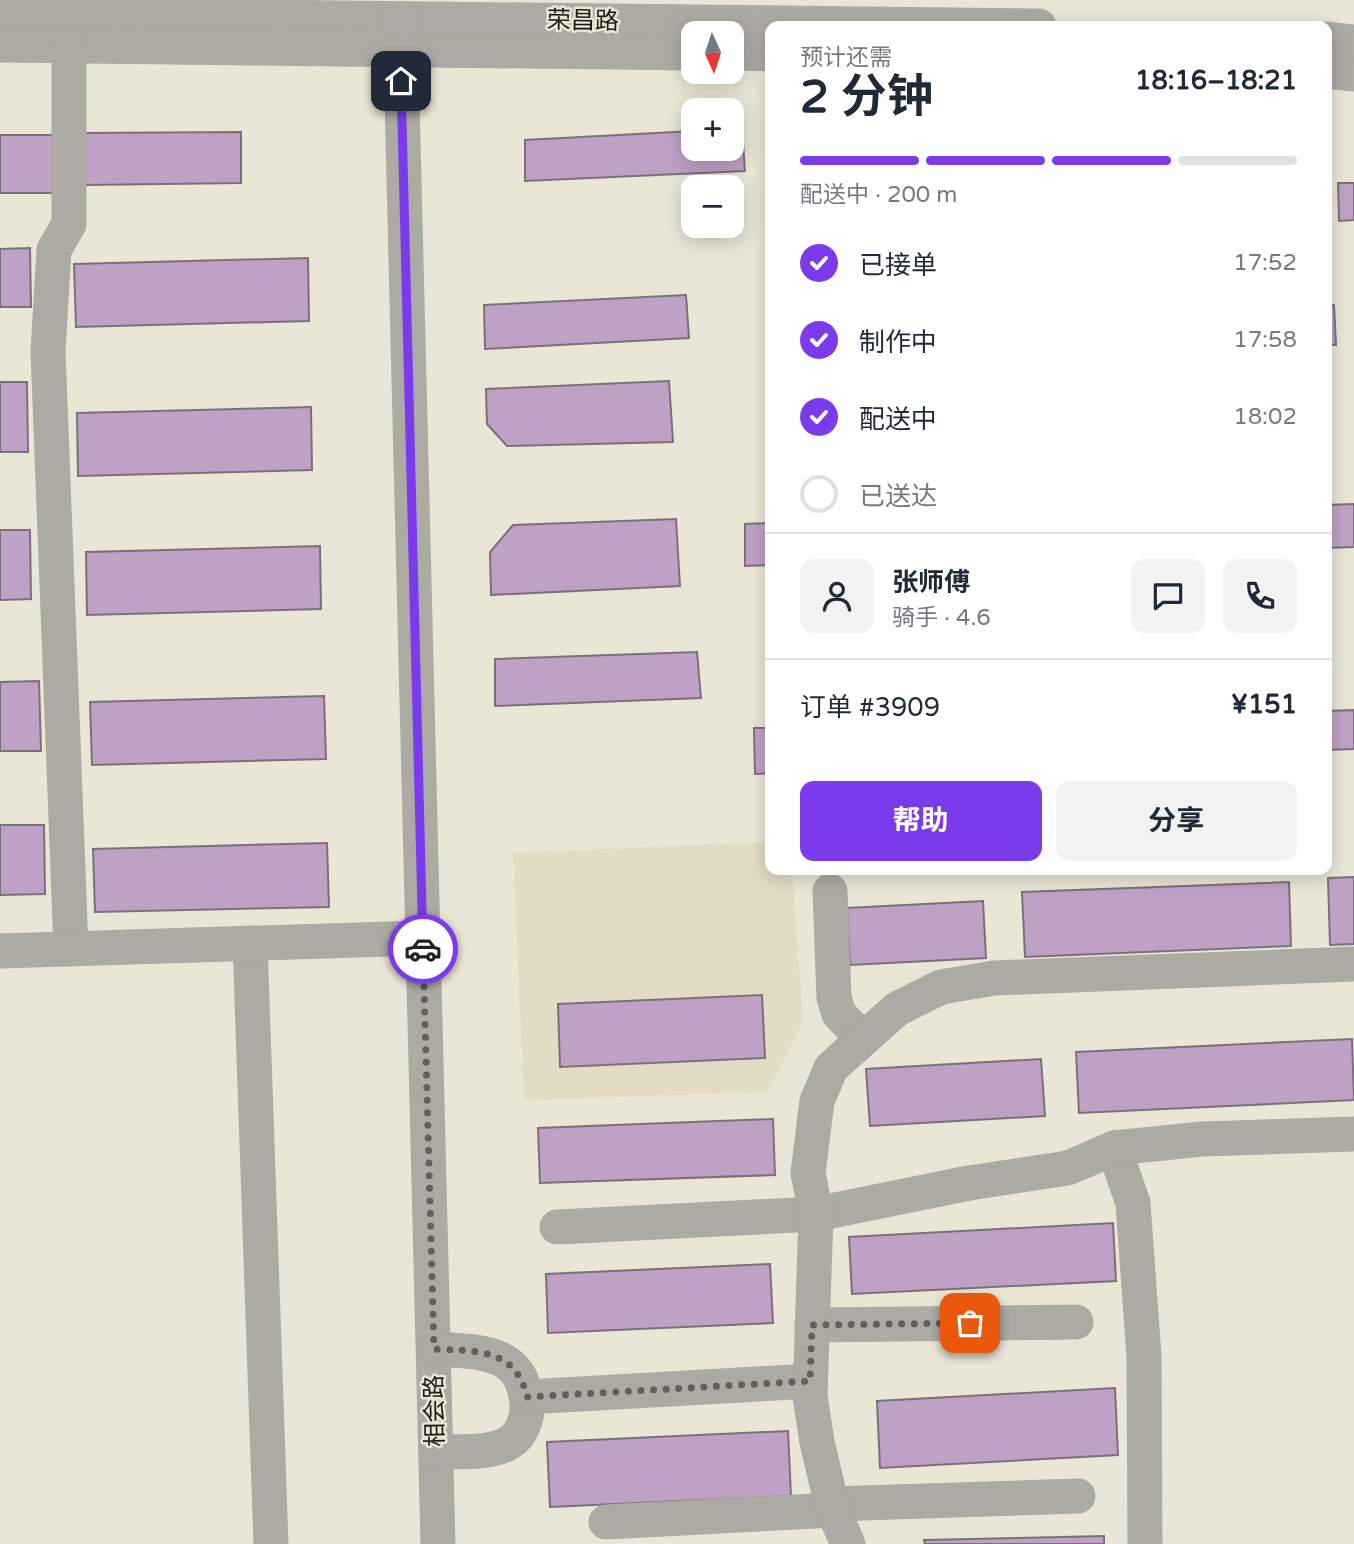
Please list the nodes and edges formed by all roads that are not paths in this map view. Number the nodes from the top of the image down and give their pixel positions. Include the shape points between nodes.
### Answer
1 (0, 14) edge
2 (765, 29) edge
3 (400, 34) junction
4 (1332, 40) edge
5 (1354, 42) edge
6 (0, 45) edge
7 (69, 46) junction
8 (681, 52) edge
9 (744, 53) edge
10 (765, 54) edge
11 (1332, 72) edge
12 (1354, 74) edge
13 (830, 891) dead end
14 (423, 938) junction
15 (250, 943) junction
16 (71, 949) junction
17 (0, 951) edge
18 (1354, 964) edge
19 (862, 1038) junction
20 (1354, 1134) edge
21 (1114, 1148) junction
22 (816, 1214) junction
23 (557, 1227) dead end
24 (1076, 1322) dead end
25 (812, 1325) junction
26 (434, 1349) junction
27 (810, 1381) junction
28 (527, 1397) junction
29 (436, 1452) junction
30 (1078, 1496) dead end
31 (832, 1507) junction
32 (606, 1522) dead end
33 (271, 1544) edge
34 (438, 1544) edge
35 (848, 1544) edge
36 (1145, 1544) edge

1 - 3 street, 荣昌路
2 - 3 street, 荣昌路
3 - 7 street, 荣昌路
3 - 8 street, 荣昌路
3 - 14 street, 相会路
4 - 5 street
6 - 7 street, 荣昌路
7 - 16 street via 69,224 54,250 48,351
9 - 10 street
11 - 12 street
13 - 19 street via 834,998 839,1014
14 - 15 street
14 - 26 street, 相会路
15 - 16 street
15 - 33 street
16 - 17 street
18 - 19 street via 994,978 941,987 897,1009
19 - 22 street via 831,1068 817,1101 808,1173
20 - 21 street via 1202,1139
21 - 22 street via 1068,1168
21 - 36 street via 1133,1203 1144,1356
22 - 23 street
22 - 25 street
24 - 25 street
25 - 27 street
26 - 28 street via 485,1352 513,1365
26 - 29 street, 相会路
27 - 28 street
27 - 31 street via 817,1442
28 - 29 street via 528,1414 510,1442 481,1450
29 - 34 street, 相会路
30 - 31 street
31 - 32 street
31 - 35 street

